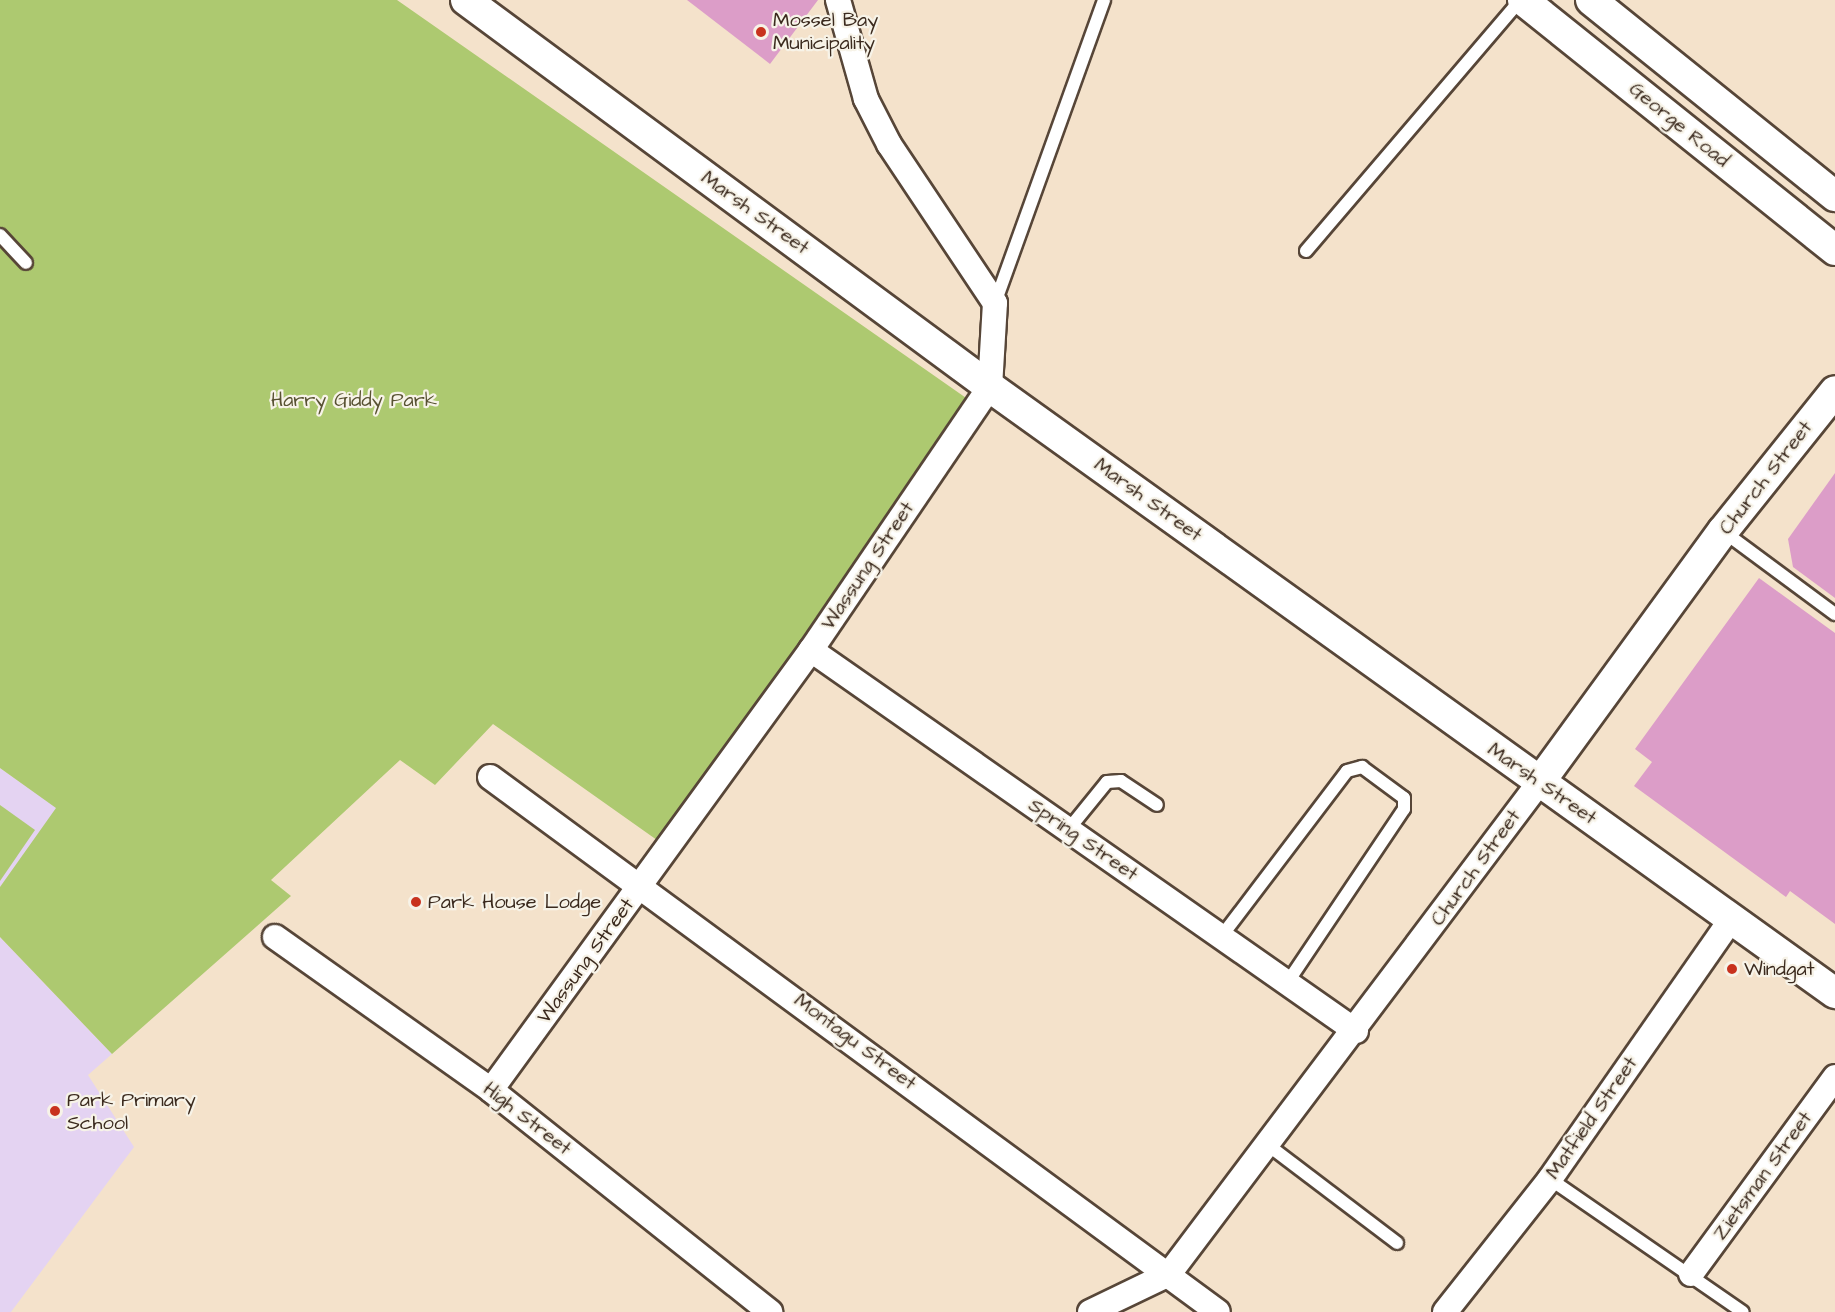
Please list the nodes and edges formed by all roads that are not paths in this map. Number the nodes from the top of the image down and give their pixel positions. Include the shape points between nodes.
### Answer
1 (466, 0) edge
2 (838, 0) edge
3 (1104, 0) edge
4 (1522, 0) edge
5 (1591, 0) edge
6 (1835, 196) edge
7 (0, 236) edge
8 (1835, 250) edge
9 (1306, 251) dead end
10 (26, 263) dead end
11 (995, 303) junction
12 (990, 387) junction
13 (1835, 391) edge
14 (1723, 531) junction
15 (1835, 614) edge
16 (811, 650) junction
17 (490, 777) dead end
18 (1539, 783) junction
19 (1157, 805) dead end
20 (1068, 830) junction
21 (642, 884) junction
22 (1732, 918) junction
23 (276, 937) dead end
24 (1221, 937) junction
25 (1287, 983) junction
26 (1835, 993) edge
27 (1356, 1031) junction
28 (1835, 1077) edge
29 (491, 1090) junction
30 (1268, 1145) junction
31 (1550, 1179) junction
32 (1397, 1243) dead end
33 (1168, 1274) junction
34 (1691, 1274) junction
35 (741, 1301) edge
36 (770, 1312) edge
37 (1090, 1312) edge
38 (1218, 1312) edge
39 (1445, 1312) edge
40 (1743, 1312) edge

1 - 12 street, Marsh Street
2 - 11 street via 847,45 885,135
3 - 11 lane
4 - 8 street, George Road
4 - 9 lane
5 - 6 street
7 - 10 lane
11 - 12 street
12 - 16 street, Wassung Street
12 - 18 street, Marsh Street
13 - 14 street, Church Street
14 - 15 lane
14 - 18 street, Church Street
16 - 20 street, Spring Street
16 - 21 street, Wassung Street
17 - 21 street, Montagu Street
18 - 22 street, Marsh Street
18 - 27 street, Church Street
19 - 20 lane via 1120,781 1107,782
20 - 24 street, Spring Street
21 - 29 street, Wassung Street
21 - 33 street, Montagu Street
22 - 26 street, Marsh Street
22 - 31 street, Matfield Street
23 - 29 street, High Street
24 - 25 street, Spring Street
24 - 25 lane via 1347,771 1362,767 1404,798 1404,809
25 - 27 street, Spring Street
27 - 30 street, Church Street
28 - 34 street, Zietsman Street
29 - 35 street, High Street
30 - 32 lane
30 - 33 street, Church Street
31 - 34 lane
31 - 39 street, Matfield Street
33 - 37 street, Church Street
33 - 38 street, Montagu Street
34 - 40 lane
35 - 36 street, High Street

